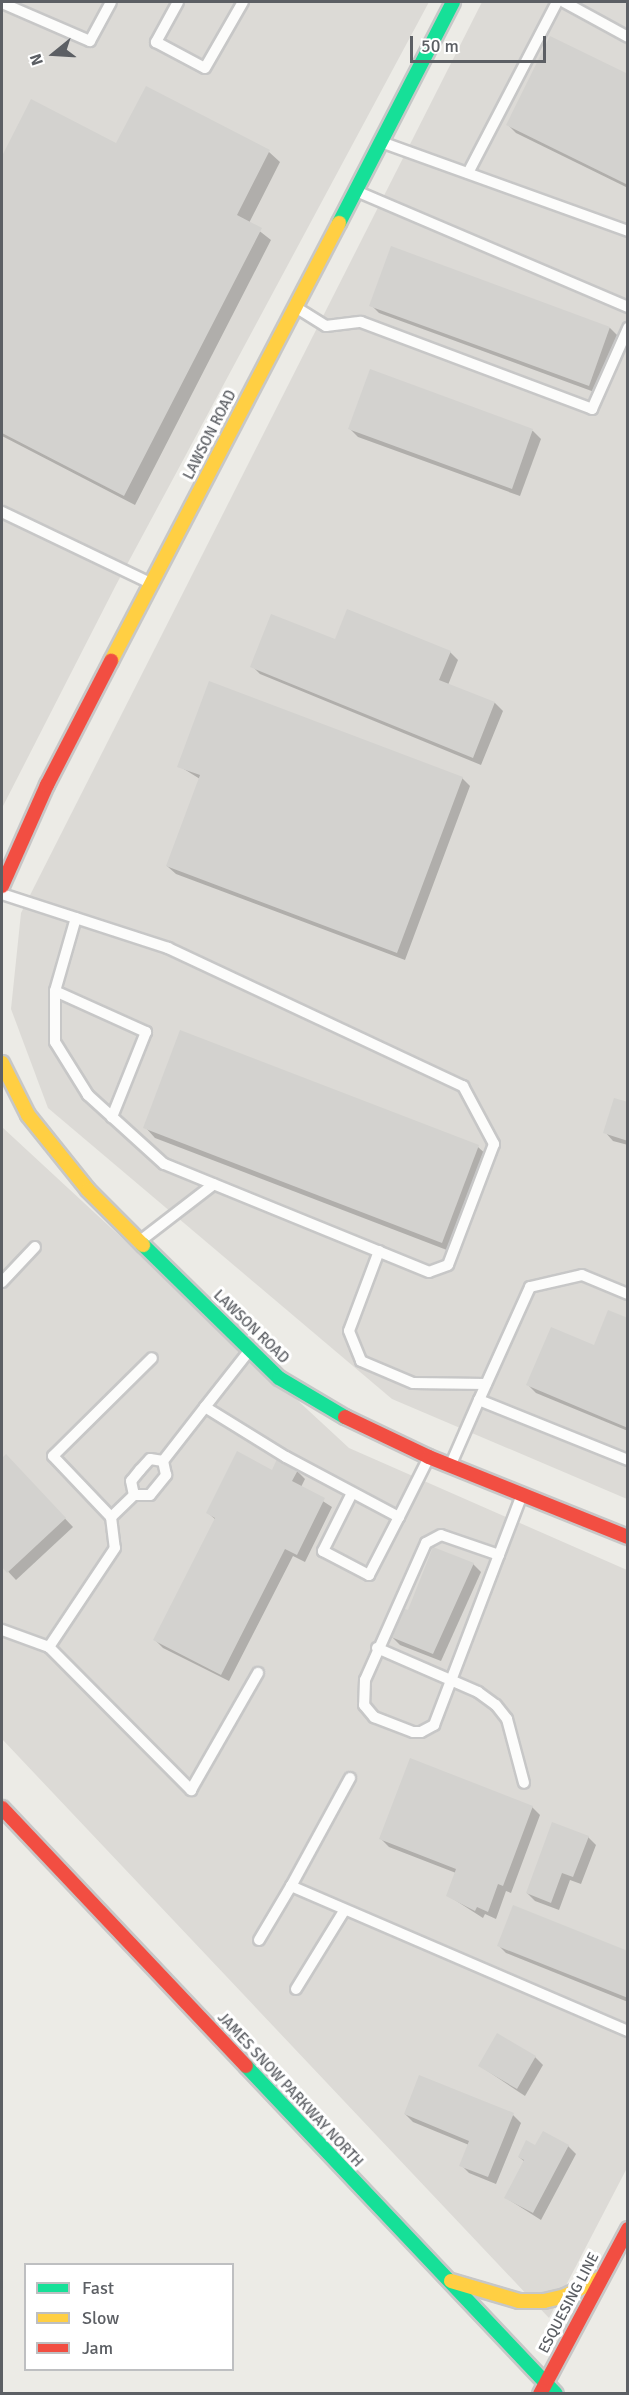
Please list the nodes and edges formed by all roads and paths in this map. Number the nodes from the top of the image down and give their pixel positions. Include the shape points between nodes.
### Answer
1 (111, 2) edge
2 (178, 2) edge
3 (243, 2) edge
4 (453, 2) edge
5 (557, 2) edge
6 (564, 2) edge
7 (2, 3) edge
8 (627, 37) edge
9 (381, 141) junction
10 (468, 173) junction
11 (355, 191) junction
12 (627, 231) edge
13 (295, 307) junction
14 (627, 307) edge
15 (627, 328) edge
16 (2, 512) edge
17 (151, 584) junction
18 (2, 886) edge
19 (2, 894) edge
20 (76, 918) junction
21 (55, 991) junction
22 (2, 1063) edge
23 (112, 1117) junction
24 (214, 1184) junction
25 (140, 1241) junction
26 (35, 1247) dead end
27 (379, 1251) junction
28 (2, 1281) edge
29 (627, 1294) edge
30 (250, 1351) junction
31 (152, 1358) dead end
32 (486, 1384) junction
33 (478, 1400) junction
34 (205, 1407) junction
35 (429, 1457) junction
36 (627, 1460) edge
37 (163, 1461) junction
38 (450, 1466) junction
39 (352, 1493) junction
40 (522, 1494) junction
41 (134, 1495) junction
42 (111, 1517) junction
43 (399, 1517) junction
44 (627, 1537) edge
45 (499, 1555) junction
46 (2, 1630) edge
47 (49, 1647) junction
48 (376, 1648) junction
49 (258, 1673) dead end
50 (451, 1680) junction
51 (350, 1778) dead end
52 (524, 1783) dead end
53 (2, 1808) edge
54 (291, 1886) junction
55 (344, 1911) junction
56 (259, 1940) dead end
57 (296, 1989) dead end
58 (627, 2031) edge
59 (627, 2229) edge
60 (601, 2278) junction
61 (446, 2280) junction
62 (543, 2388) edge
63 (556, 2394) edge

1 - 7 lane via 90,41
2 - 3 lane via 156,42 205,68
4 - 9 street, LAWSON ROAD
5 - 10 lane
6 - 8 lane
9 - 10 lane
9 - 11 street, LAWSON ROAD
10 - 12 lane
11 - 13 street, LAWSON ROAD
11 - 14 lane
13 - 15 lane via 326,326 361,322 592,409
13 - 17 street, LAWSON ROAD
16 - 17 lane
17 - 18 street, LAWSON ROAD via 47,785
19 - 20 lane
20 - 21 lane
20 - 27 lane via 168,948 463,1086 494,1144 448,1265 429,1272
21 - 23 lane via 55,1042 88,1095
21 - 23 lane via 146,1032
22 - 25 street, LAWSON ROAD via 28,1115 88,1190
23 - 24 lane via 164,1164
24 - 25 lane
24 - 27 lane
25 - 30 street, LAWSON ROAD
26 - 28 lane
27 - 32 lane via 350,1331 362,1361 413,1383
29 - 32 lane via 582,1275 530,1287
30 - 34 lane
30 - 35 street, LAWSON ROAD via 279,1378 335,1412
31 - 42 lane via 53,1456
32 - 33 lane
33 - 36 lane
33 - 38 lane
34 - 37 lane
34 - 39 lane
35 - 38 street, LAWSON ROAD
35 - 43 lane
37 - 41 lane via 166,1475 150,1495
37 - 41 lane via 150,1459 140,1470 131,1481
38 - 40 street, LAWSON ROAD
39 - 43 lane
39 - 43 lane via 323,1551 369,1575
40 - 44 street, LAWSON ROAD
40 - 45 lane
41 - 42 lane
42 - 47 lane via 115,1548
45 - 48 lane via 441,1535 430,1538
45 - 50 lane
46 - 47 lane
47 - 49 lane via 191,1790
48 - 50 lane
48 - 50 lane via 362,1695 374,1717 413,1732 430,1729
50 - 52 lane via 496,1704 507,1719
51 - 54 lane
53 - 61 street, JAMES SNOW PARKWAY NORTH
54 - 55 lane
54 - 56 lane
55 - 57 lane
55 - 58 lane
59 - 60 street, ESQUESING LINE
60 - 61 street via 565,2296 544,2301 519,2301
60 - 62 street, ESQUESING LINE
61 - 62 street, JAMES SNOW PARKWAY NORTH
62 - 63 street, JAMES SNOW PARKWAY NORTH

